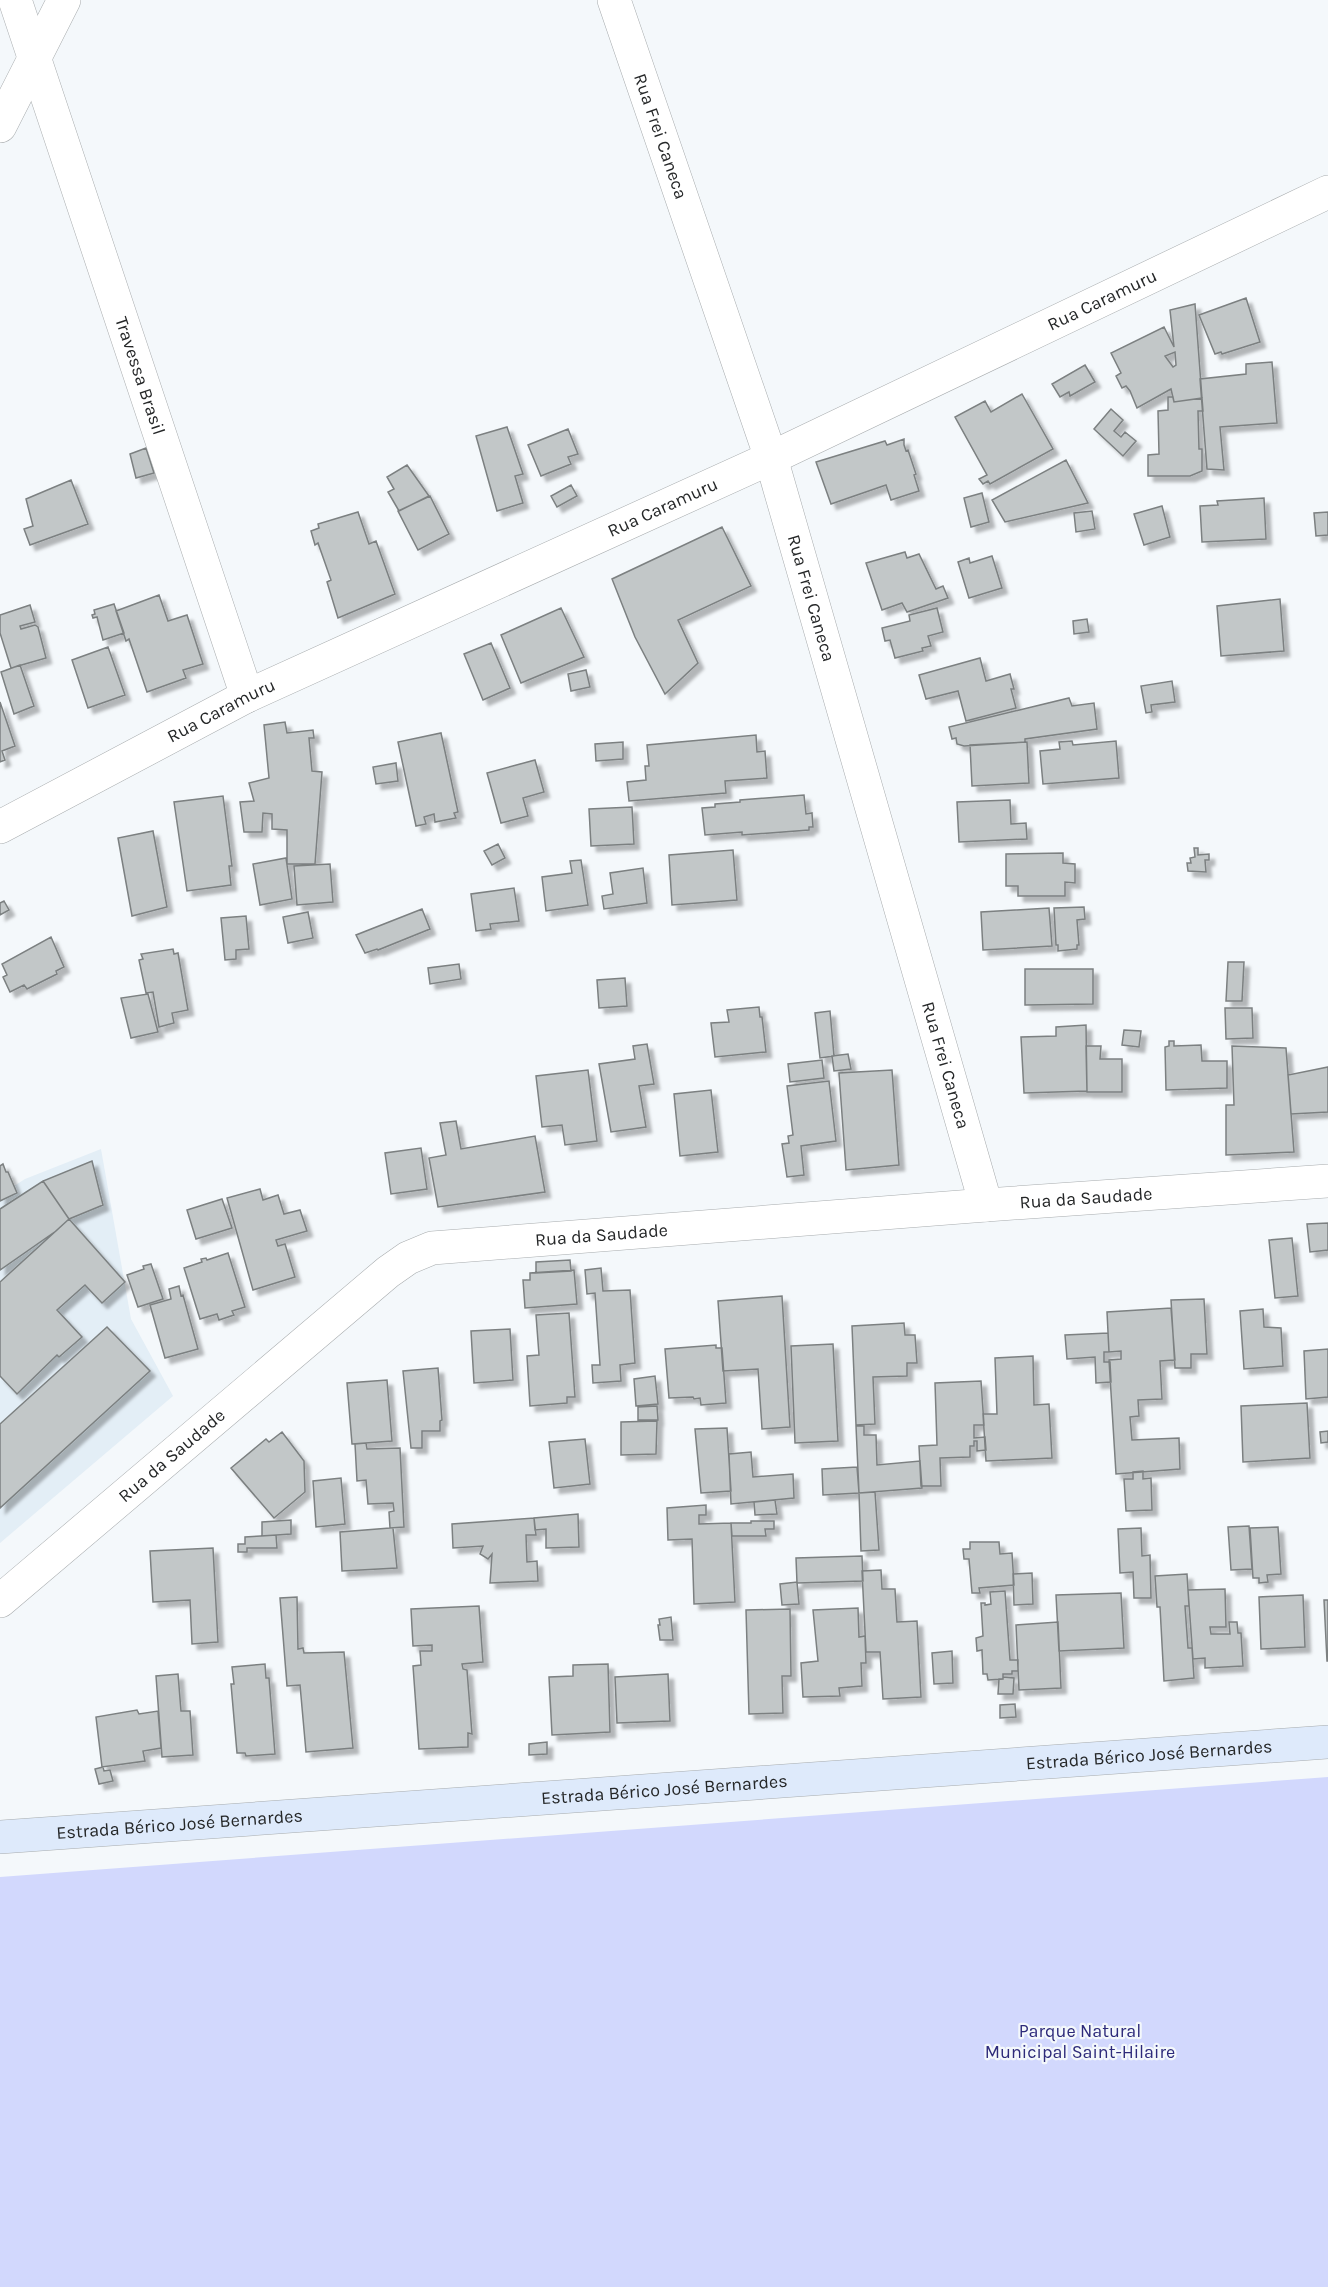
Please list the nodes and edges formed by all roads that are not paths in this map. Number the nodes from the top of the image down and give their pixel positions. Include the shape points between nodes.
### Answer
1 (15, 0) edge
2 (64, 0) edge
3 (614, 0) edge
4 (34, 55) junction
5 (0, 126) edge
6 (1328, 192) edge
7 (771, 458) junction
8 (247, 696) junction
9 (0, 827) edge
10 (1328, 1182) edge
11 (986, 1205) junction
12 (0, 1601) edge
13 (1328, 1742) edge
14 (0, 1837) edge

1 - 4 street, Travessa Brasil
2 - 4 street
3 - 7 street, Rua Frei Caneca
4 - 5 street
4 - 8 street, Travessa Brasil
6 - 7 street, Rua Caramuru
7 - 8 street, Rua Caramuru
7 - 11 street, Rua Frei Caneca
8 - 9 street, Rua Caramuru
10 - 11 street, Rua da Saudade
11 - 12 street, Rua da Saudade via 432,1248 387,1272
13 - 14 main road, Estrada Bérico José Bernardes

